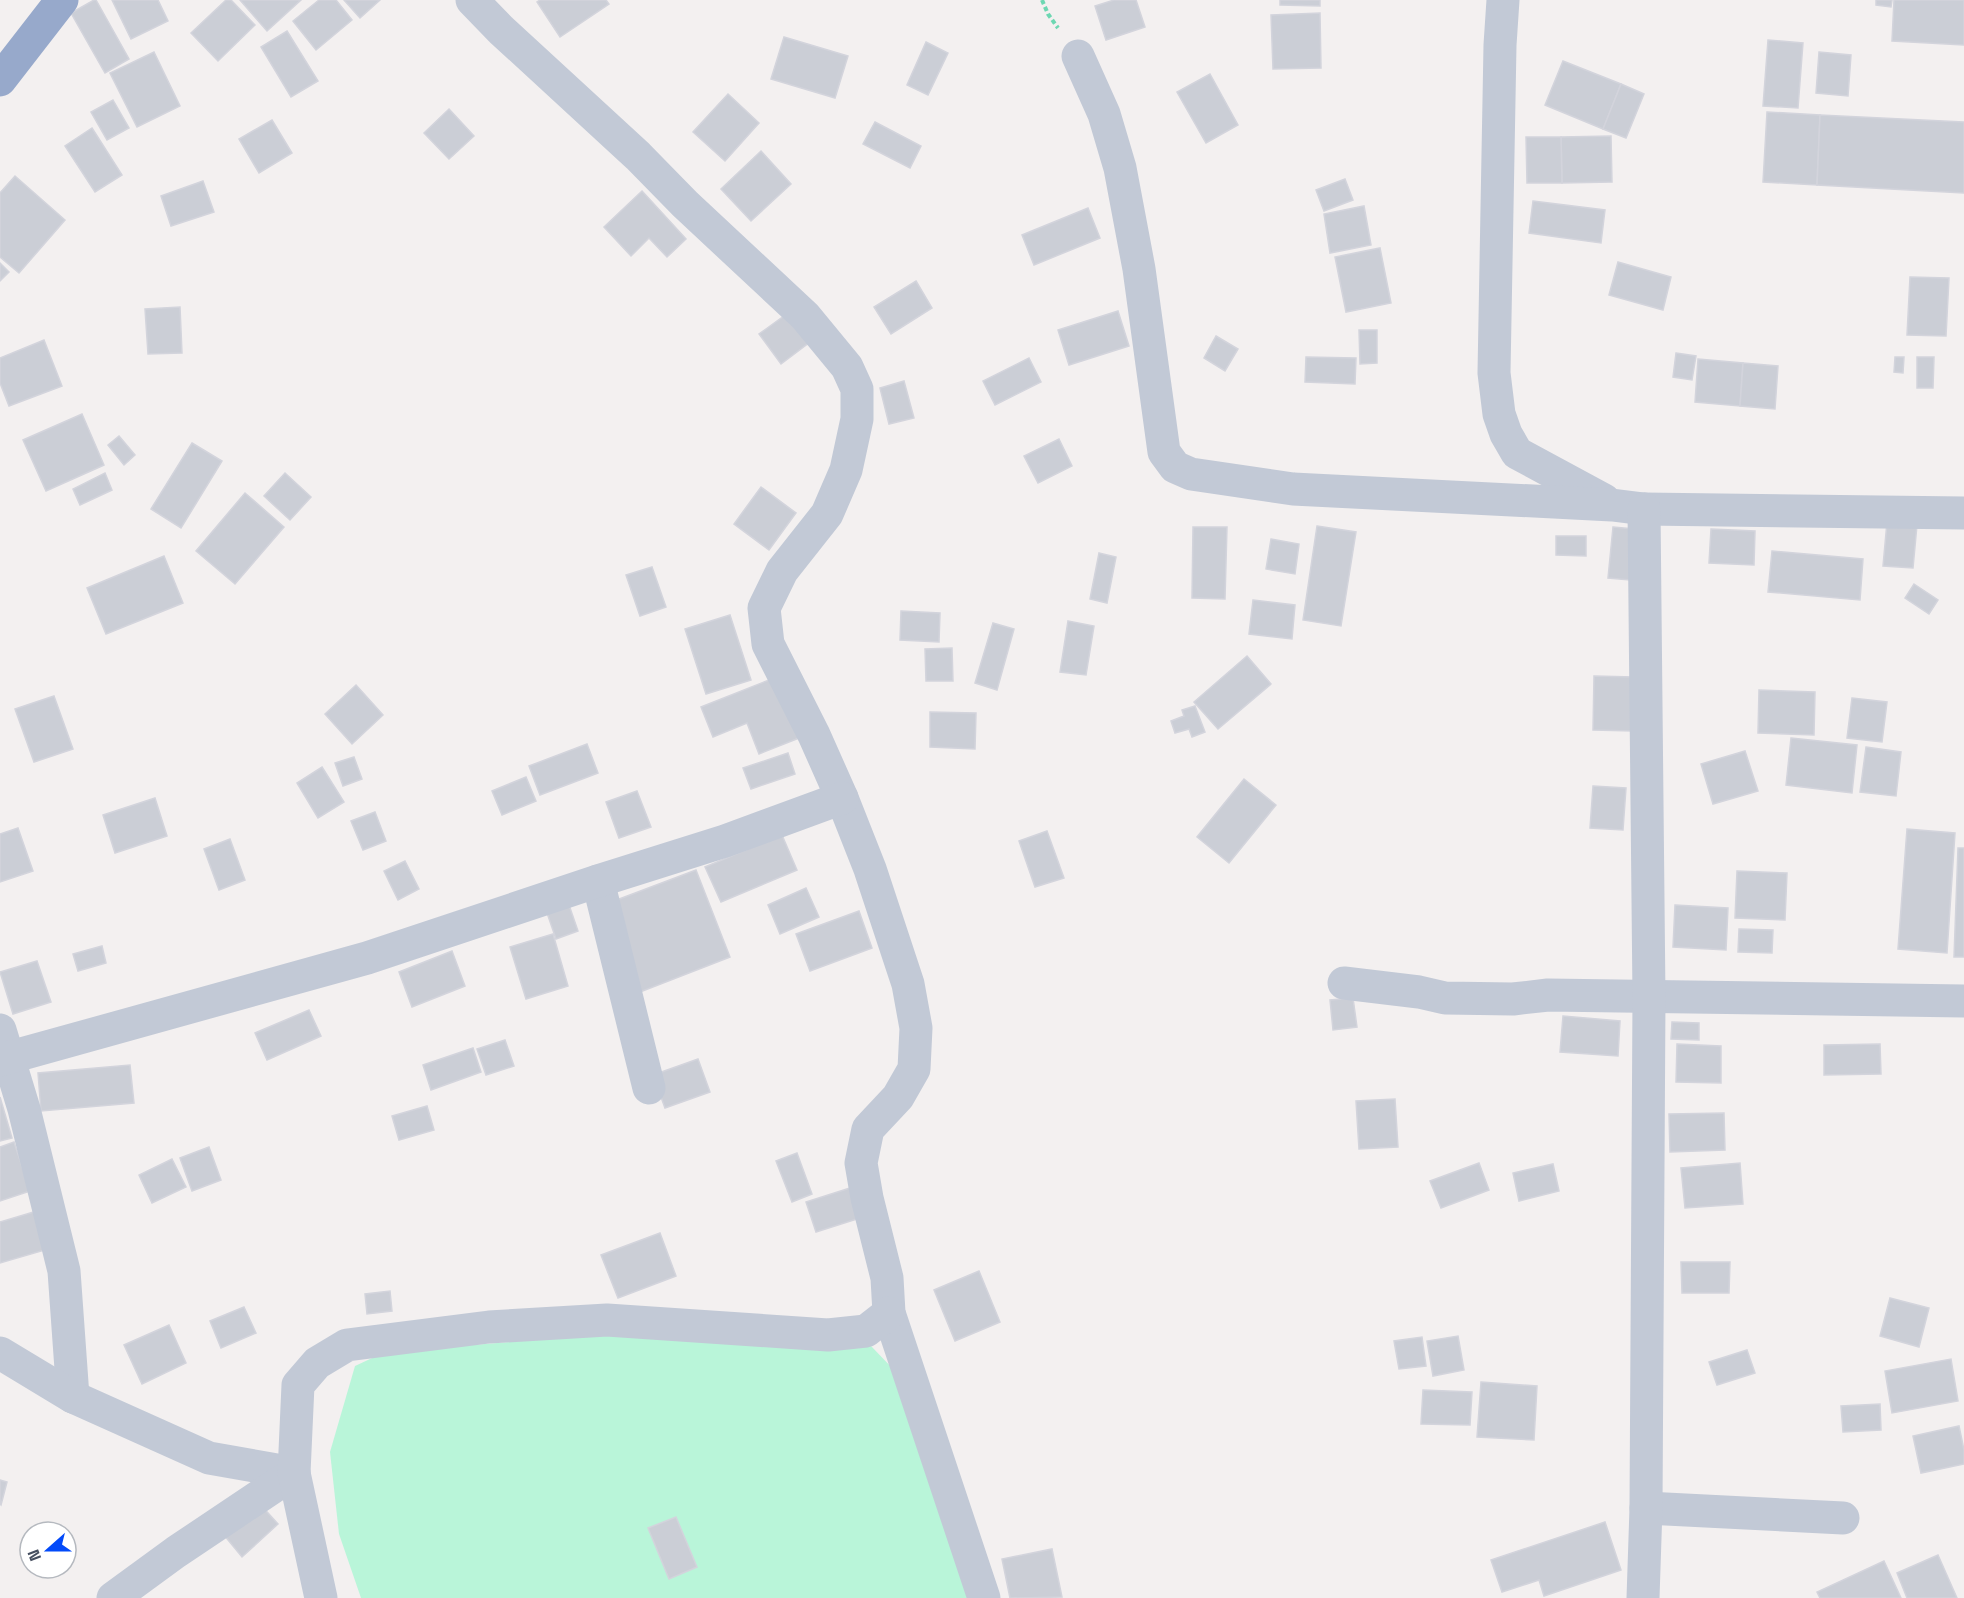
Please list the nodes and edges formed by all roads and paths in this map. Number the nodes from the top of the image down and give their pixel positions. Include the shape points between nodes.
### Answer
1 (62, 0) edge
2 (472, 0) edge
3 (1503, 0) edge
4 (1078, 56) dead end
5 (0, 80) edge
6 (1612, 505) junction
7 (1644, 509) junction
8 (1964, 513) edge
9 (842, 798) junction
10 (598, 881) junction
11 (1344, 983) dead end
12 (1649, 998) junction
13 (1964, 1001) edge
14 (3, 1049) edge
15 (650, 1088) dead end
16 (889, 1313) junction
17 (0, 1353) edge
18 (73, 1397) junction
19 (294, 1473) junction
20 (1646, 1508) junction
21 (1843, 1518) dead end
22 (113, 1598) edge
23 (321, 1598) edge
24 (984, 1598) edge
25 (1643, 1598) edge

1 - 5 highway
2 - 9 street via 805,316 847,367 857,389 857,419 846,470 827,514 782,571 764,608 768,644
3 - 6 street via 1494,373 1499,414 1517,453
4 - 6 street via 1104,114 1120,168 1164,453 1175,467 1191,474 1293,489
6 - 7 street
7 - 8 street
7 - 12 street
9 - 10 street via 725,841
9 - 16 street via 908,984 916,1028 914,1069 898,1096 868,1129 861,1163 887,1278
10 - 14 street via 367,958 150,1017
10 - 15 street
11 - 12 street via 1444,998
12 - 13 street
12 - 20 street
14 - 18 street via 64,1271
16 - 19 street via 866,1331 828,1335 607,1320 489,1327 347,1345 317,1363 298,1385
16 - 24 street
17 - 18 street
18 - 19 street via 209,1458
19 - 22 street
19 - 23 street
20 - 21 street
20 - 25 street

